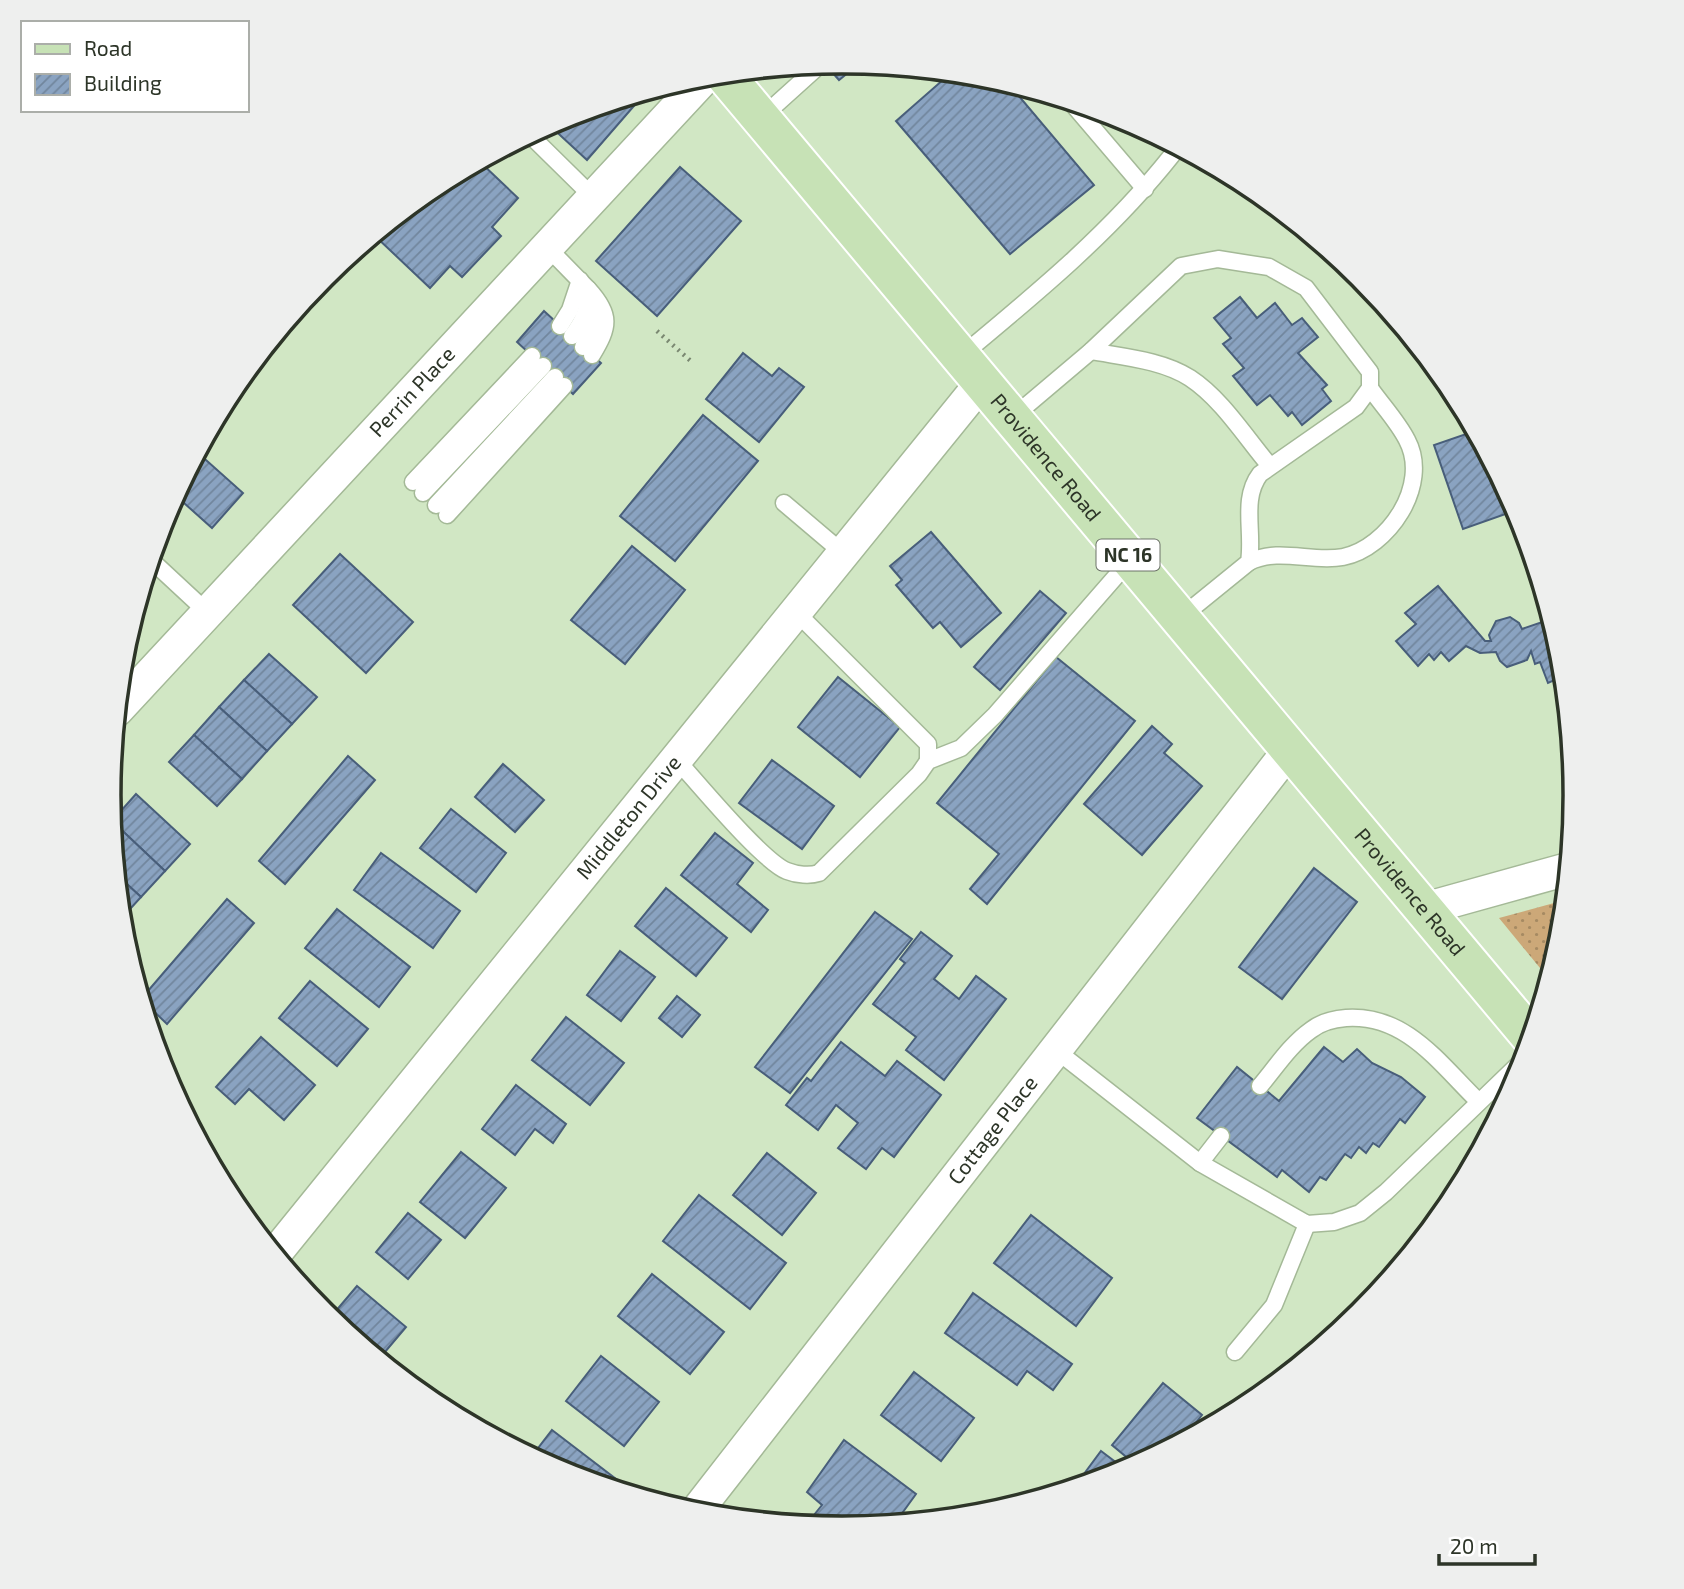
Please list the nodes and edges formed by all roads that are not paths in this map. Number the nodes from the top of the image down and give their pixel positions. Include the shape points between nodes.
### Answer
1 (809, 75) edge
2 (731, 83) edge
3 (694, 89) edge
4 (1082, 115) edge
5 (761, 118) junction
6 (537, 142) edge
7 (1170, 153) edge
8 (1145, 189) junction
9 (593, 197) junction
10 (546, 246) junction
11 (588, 289) junction
12 (1091, 351) junction
13 (972, 369) junction
14 (1370, 388) junction
15 (1013, 417) junction
16 (1270, 466) junction
17 (418, 488) dead end
18 (784, 503) dead end
19 (442, 510) dead end
20 (842, 553) junction
21 (1131, 559) junction
22 (1249, 562) junction
23 (158, 566) edge
24 (795, 611) junction
25 (208, 612) junction
26 (1180, 618) junction
27 (127, 699) edge
28 (1290, 749) junction
29 (676, 758) junction
30 (928, 761) junction
31 (1558, 872) edge
32 (1424, 909) junction
33 (1524, 1029) edge
34 (1056, 1051) junction
35 (1505, 1076) edge
36 (1260, 1086) dead end
37 (1478, 1101) junction
38 (1221, 1136) dead end
39 (1200, 1163) junction
40 (1307, 1224) junction
41 (281, 1247) edge
42 (1235, 1352) dead end
43 (703, 1502) edge

1 - 5 lane
2 - 5 main road, Providence Road / NC 16
3 - 9 street, Perrin Place
4 - 8 lane
5 - 13 main road, Providence Road / NC 16
6 - 9 lane
7 - 8 lane
8 - 13 lane via 1053,279
9 - 10 street, Perrin Place
10 - 11 lane
10 - 25 street, Perrin Place
11 - 11 lane via 588,304 577,341 606,331 605,312
12 - 14 lane via 1181,266 1218,259 1269,267 1306,288 1370,372
12 - 15 lane
12 - 16 lane via 1167,367 1190,378 1210,394
13 - 15 main road, Providence Road / NC 16
13 - 20 street, Middleton Drive
14 - 16 lane via 1356,407
14 - 22 lane via 1408,441 1412,457 1412,478 1399,519 1388,532 1346,556 1264,555
15 - 21 main road, Providence Road / NC 16
16 - 22 lane via 1250,486
17 - 19 lane via 548,371
18 - 20 lane
20 - 24 street, Middleton Drive
21 - 26 main road, Providence Road / NC 16
21 - 30 lane via 995,715 961,748
22 - 26 lane
23 - 25 lane
24 - 29 street, Middleton Drive
24 - 30 lane via 928,744
25 - 27 street, Perrin Place
26 - 28 main road, Providence Road / NC 16
28 - 32 main road, Providence Road / NC 16
28 - 34 street, Cottage Place
29 - 30 lane via 716,805 786,871 810,876 819,873
29 - 41 street, Middleton Drive
31 - 32 street
32 - 33 main road, Providence Road / NC 16
34 - 39 lane
34 - 43 street, Cottage Place
35 - 37 lane
36 - 37 lane via 1311,1029 1331,1020 1363,1017 1387,1022 1408,1034
37 - 40 lane via 1360,1213 1334,1222
38 - 39 lane
39 - 40 lane
40 - 42 lane via 1275,1305

